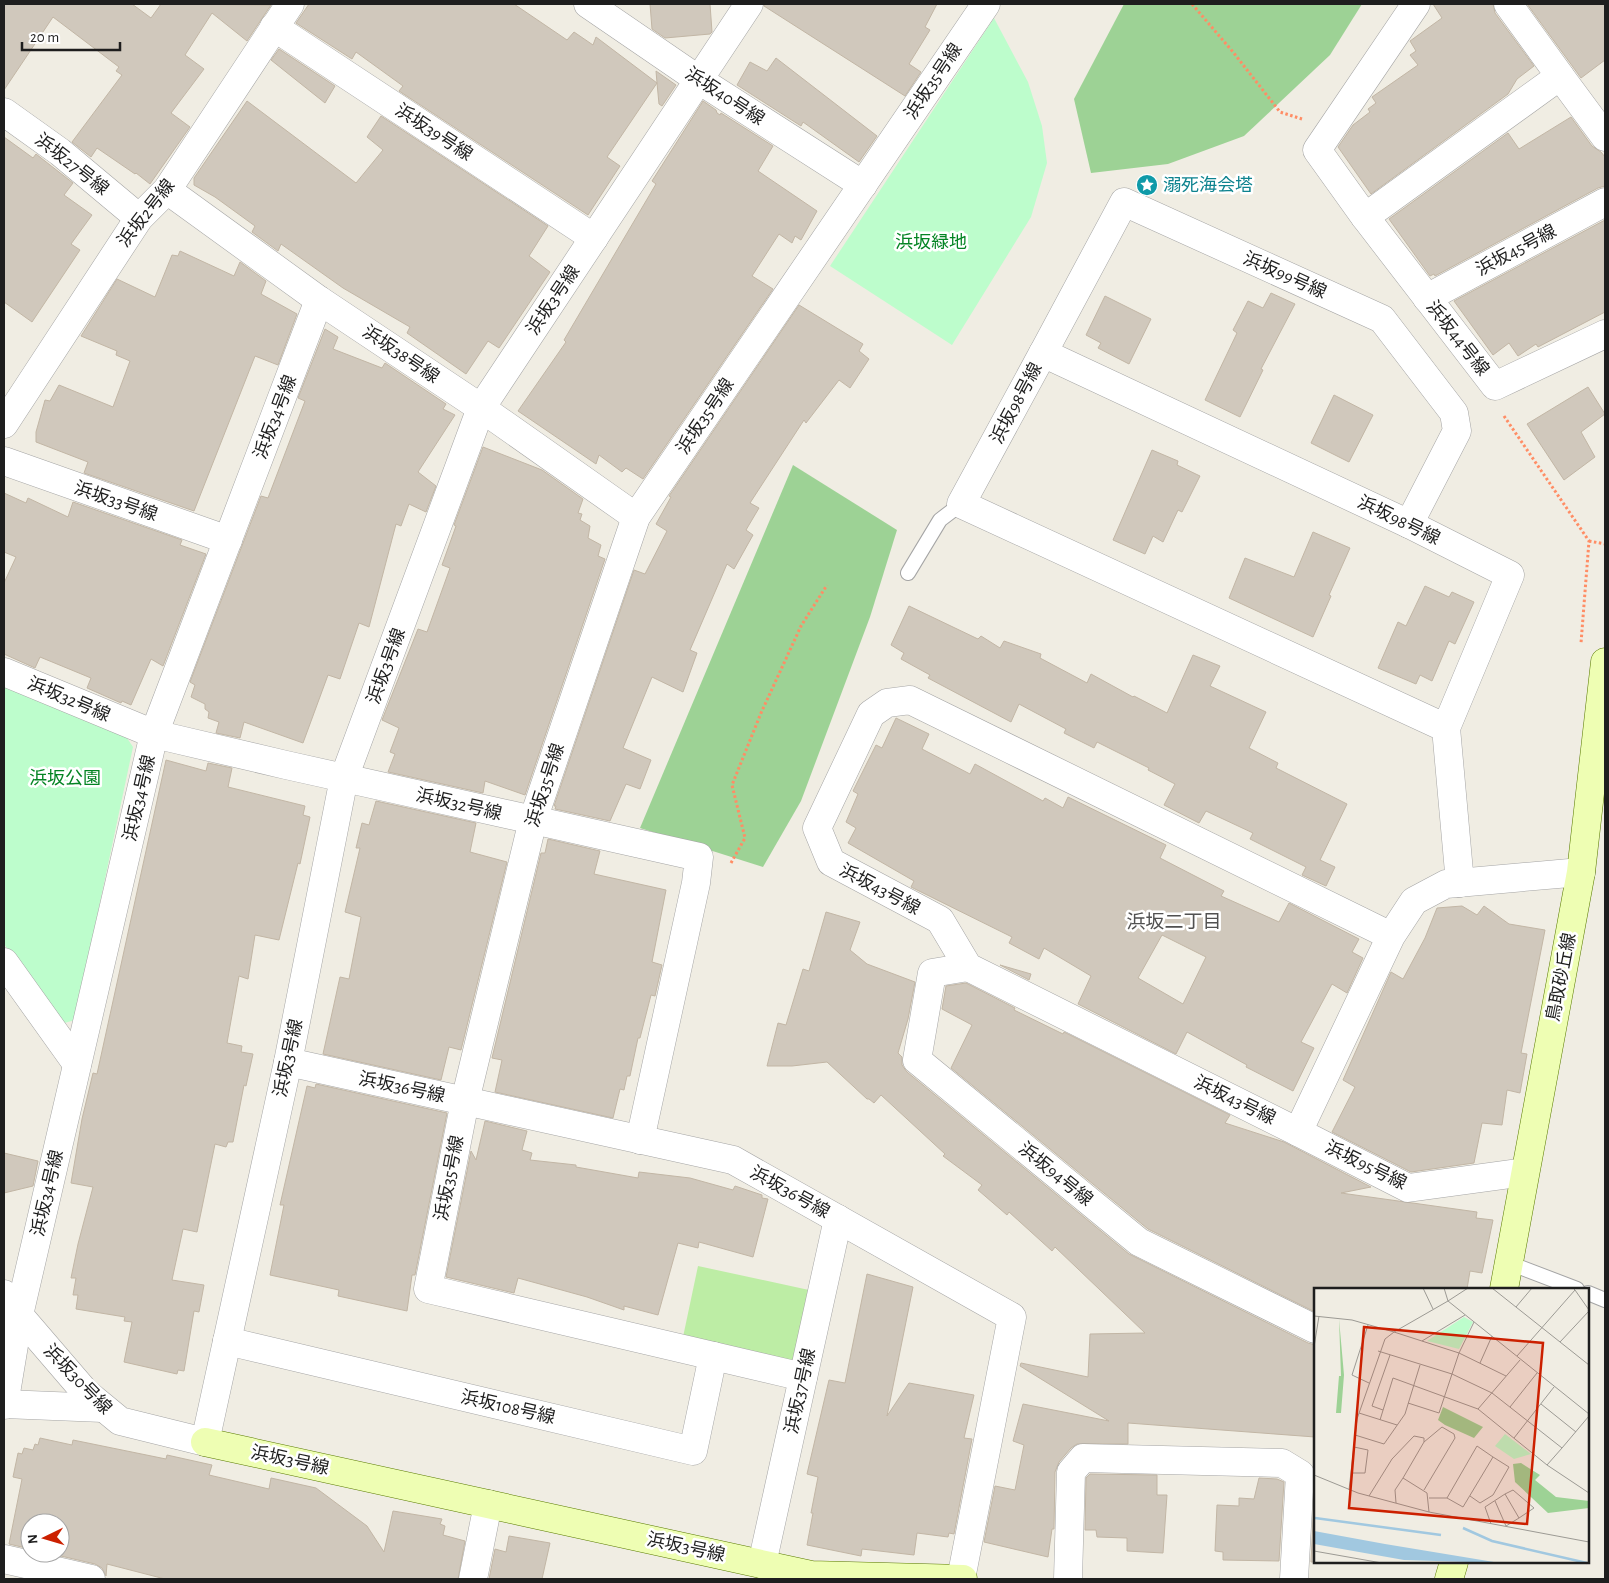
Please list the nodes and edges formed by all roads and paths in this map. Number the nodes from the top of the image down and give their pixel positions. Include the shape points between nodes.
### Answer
1 (290, 4) edge
2 (588, 4) edge
3 (749, 4) edge
4 (986, 4) edge
5 (1192, 4) edge
6 (1416, 4) edge
7 (1508, 4) edge
8 (274, 27) junction
9 (1560, 76) junction
10 (700, 80) junction
11 (4, 112) edge
12 (1310, 121) dead end
13 (1605, 137) edge
14 (863, 185) junction
15 (167, 190) junction
16 (1605, 202) edge
17 (1365, 217) junction
18 (139, 218) junction
19 (594, 238) junction
20 (1427, 298) junction
21 (319, 300) junction
22 (1605, 334) edge
23 (1043, 353) junction
24 (481, 408) junction
25 (4, 424) edge
26 (4, 461) edge
27 (961, 504) junction
28 (636, 517) junction
29 (1410, 524) junction
30 (228, 540) junction
31 (1605, 544) edge
32 (908, 573) dead end
33 (826, 585) dead end
34 (1605, 667) edge
35 (4, 672) edge
36 (1446, 728) junction
37 (154, 734) junction
38 (344, 778) junction
39 (533, 820) junction
40 (699, 858) junction
41 (1581, 872) junction
42 (1460, 882) junction
43 (1391, 936) junction
44 (4, 962) edge
45 (968, 967) junction
46 (288, 1062) junction
47 (77, 1064) junction
48 (465, 1101) junction
49 (1298, 1132) junction
50 (640, 1140) junction
51 (1525, 1172) junction
52 (838, 1219) junction
53 (1506, 1276) edge
54 (1572, 1288) edge
55 (1589, 1293) edge
56 (1605, 1300) edge
57 (11, 1304) edge
58 (1314, 1329) edge
59 (227, 1341) junction
60 (713, 1356) junction
61 (803, 1377) junction
62 (4, 1404) edge
63 (103, 1408) junction
64 (205, 1442) junction
65 (488, 1504) junction
66 (4, 1559) edge
67 (1454, 1563) edge
68 (762, 1564) junction
69 (91, 1579) edge
70 (473, 1579) edge
71 (962, 1579) edge
72 (1068, 1579) edge
73 (1294, 1579) edge
74 (1449, 1579) edge

1 - 8 street, 浜坂2号線
2 - 10 street, 浜坂40号線
3 - 10 street, 浜坂3号線
4 - 14 street, 浜坂35号線
5 - 12 path via 1280,112
6 - 17 street, 浜坂44号線 via 1317,150
7 - 9 street
8 - 15 street, 浜坂2号線
8 - 19 street, 浜坂39号線
9 - 13 street
9 - 17 street
10 - 14 street, 浜坂40号線
10 - 19 street, 浜坂3号線
11 - 18 street, 浜坂27号線 via 60,152
14 - 28 street, 浜坂35号線
15 - 18 street, 浜坂2号線
15 - 21 street, 浜坂38号線
16 - 20 street, 浜坂45号線
17 - 20 street, 浜坂44号線
18 - 25 street, 浜坂2号線
19 - 24 street, 浜坂3号線
20 - 22 street, 浜坂44号線 via 1495,386
21 - 24 street, 浜坂38号線
21 - 30 street, 浜坂34号線
23 - 27 street, 浜坂98号線
23 - 29 street, 浜坂98号線
23 - 29 street, 浜坂99号線 via 1124,202 1382,319 1454,413 1457,431
24 - 28 street, 浜坂38号線
24 - 38 street, 浜坂3号線
26 - 30 street, 浜坂33号線
27 - 32 lane via 940,520
27 - 36 street
28 - 39 street, 浜坂35号線
29 - 36 street, 浜坂98号線 via 1510,575
30 - 37 street, 浜坂34号線
31 - 34 path via 1588,541 1579,666
33 - 40 path via 797,635 732,785 745,838 731,863
34 - 41 street, 鳥取砂丘線
35 - 37 street, 浜坂32号線
36 - 42 street, 浜坂98号線
37 - 38 street, 浜坂32号線
37 - 47 street, 浜坂34号線
38 - 39 street, 浜坂32号線
38 - 46 street, 浜坂3号線
39 - 40 street, 浜坂32号線
39 - 48 street, 浜坂35号線
40 - 50 street
41 - 42 street
41 - 51 street, 鳥取砂丘線
42 - 43 street via 1446,884 1414,901
43 - 45 street, 浜坂43号線 via 910,700 887,702 871,714 817,828 831,862 940,920
43 - 49 street
44 - 47 street
45 - 49 street, 浜坂43号線
45 - 58 street, 浜坂94号線 via 932,973 917,1060 1140,1242
46 - 48 street, 浜坂36号線
46 - 59 street, 浜坂3号線
47 - 57 street, 浜坂34号線
48 - 50 street, 浜坂36号線
48 - 60 street, 浜坂35号線 via 428,1289
49 - 51 street, 浜坂95号線 via 1408,1188
50 - 52 street, 浜坂36号線 via 733,1160
51 - 53 street, 鳥取砂丘線
52 - 61 street, 浜坂37号線
52 - 71 street, 浜坂36号線 via 1012,1317
53 - 54 lane
55 - 56 lane
57 - 62 street
57 - 63 street, 浜坂30号線
59 - 60 street, 浜坂108号線 via 693,1451
59 - 64 street, 浜坂3号線
60 - 61 street, 浜坂35号線
61 - 68 street, 浜坂37号線
62 - 63 street
63 - 64 street, 浜坂30号線 via 120,1421
64 - 65 street, 浜坂3号線
65 - 68 street, 浜坂3号線
65 - 70 street
66 - 69 street
67 - 74 street
68 - 71 street, 浜坂3号線 via 811,1575
72 - 73 street via 1071,1472 1083,1458 1282,1464 1300,1474

